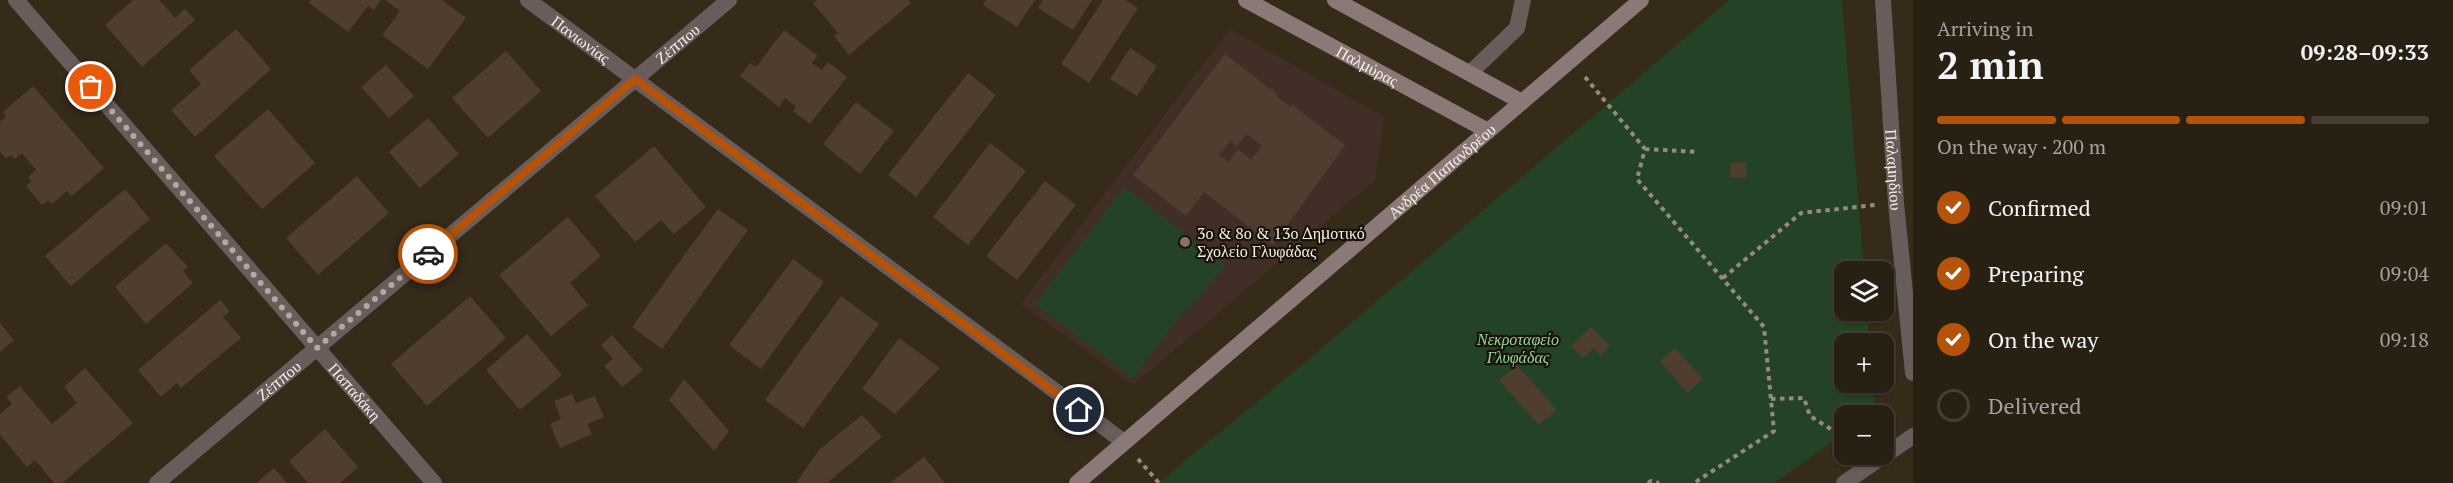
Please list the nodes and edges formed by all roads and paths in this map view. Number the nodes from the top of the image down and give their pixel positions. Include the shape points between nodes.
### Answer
1 (16, 0) edge
2 (528, 0) edge
3 (729, 0) edge
4 (1246, 0) edge
5 (1335, 0) edge
6 (1523, 0) edge
7 (1641, 0) edge
8 (1883, 0) edge
9 (1571, 60) junction
10 (1470, 73) junction
11 (635, 79) junction
12 (1522, 102) junction
13 (1488, 131) junction
14 (1645, 149) junction
15 (1698, 152) dead end
16 (1896, 203) junction
17 (1723, 278) junction
18 (317, 348) junction
19 (1913, 373) edge
20 (1771, 399) junction
21 (1834, 430) edge
22 (1913, 436) edge
23 (1124, 442) junction
24 (157, 483) edge
25 (434, 483) edge
26 (1077, 483) edge
27 (1159, 483) edge
28 (1648, 483) edge
29 (1659, 483) edge
30 (1694, 483) edge
31 (1844, 483) edge

1 - 18 street, Παπαδάκη
2 - 11 street, Πανιωνίας
3 - 11 street, Ζέππου
4 - 13 main road, Παλμύρας
5 - 10 main road
6 - 10 street via 1517,28
7 - 9 main road, Ανδρέα Παπανδρέου
8 - 16 street, Παλαμηδίου
9 - 12 main road, Ανδρέα Παπανδρέου
9 - 14 path
10 - 12 main road
11 - 18 street, Ζέππου
11 - 23 street, Πανιωνίας
12 - 13 main road, Ανδρέα Παπανδρέου
13 - 23 main road, Ανδρέα Παπανδρέου
14 - 15 path
14 - 17 path via 1637,179
16 - 17 path via 1801,213
16 - 19 street, Παλαμηδίου
17 - 20 path via 1764,327
18 - 24 street, Ζέππου
18 - 25 street, Παπαδάκη
20 - 21 path via 1804,398 1810,416
20 - 30 path via 1774,431
22 - 31 street
23 - 26 main road, Ανδρέα Παπανδρέου
23 - 27 path
28 - 29 path

